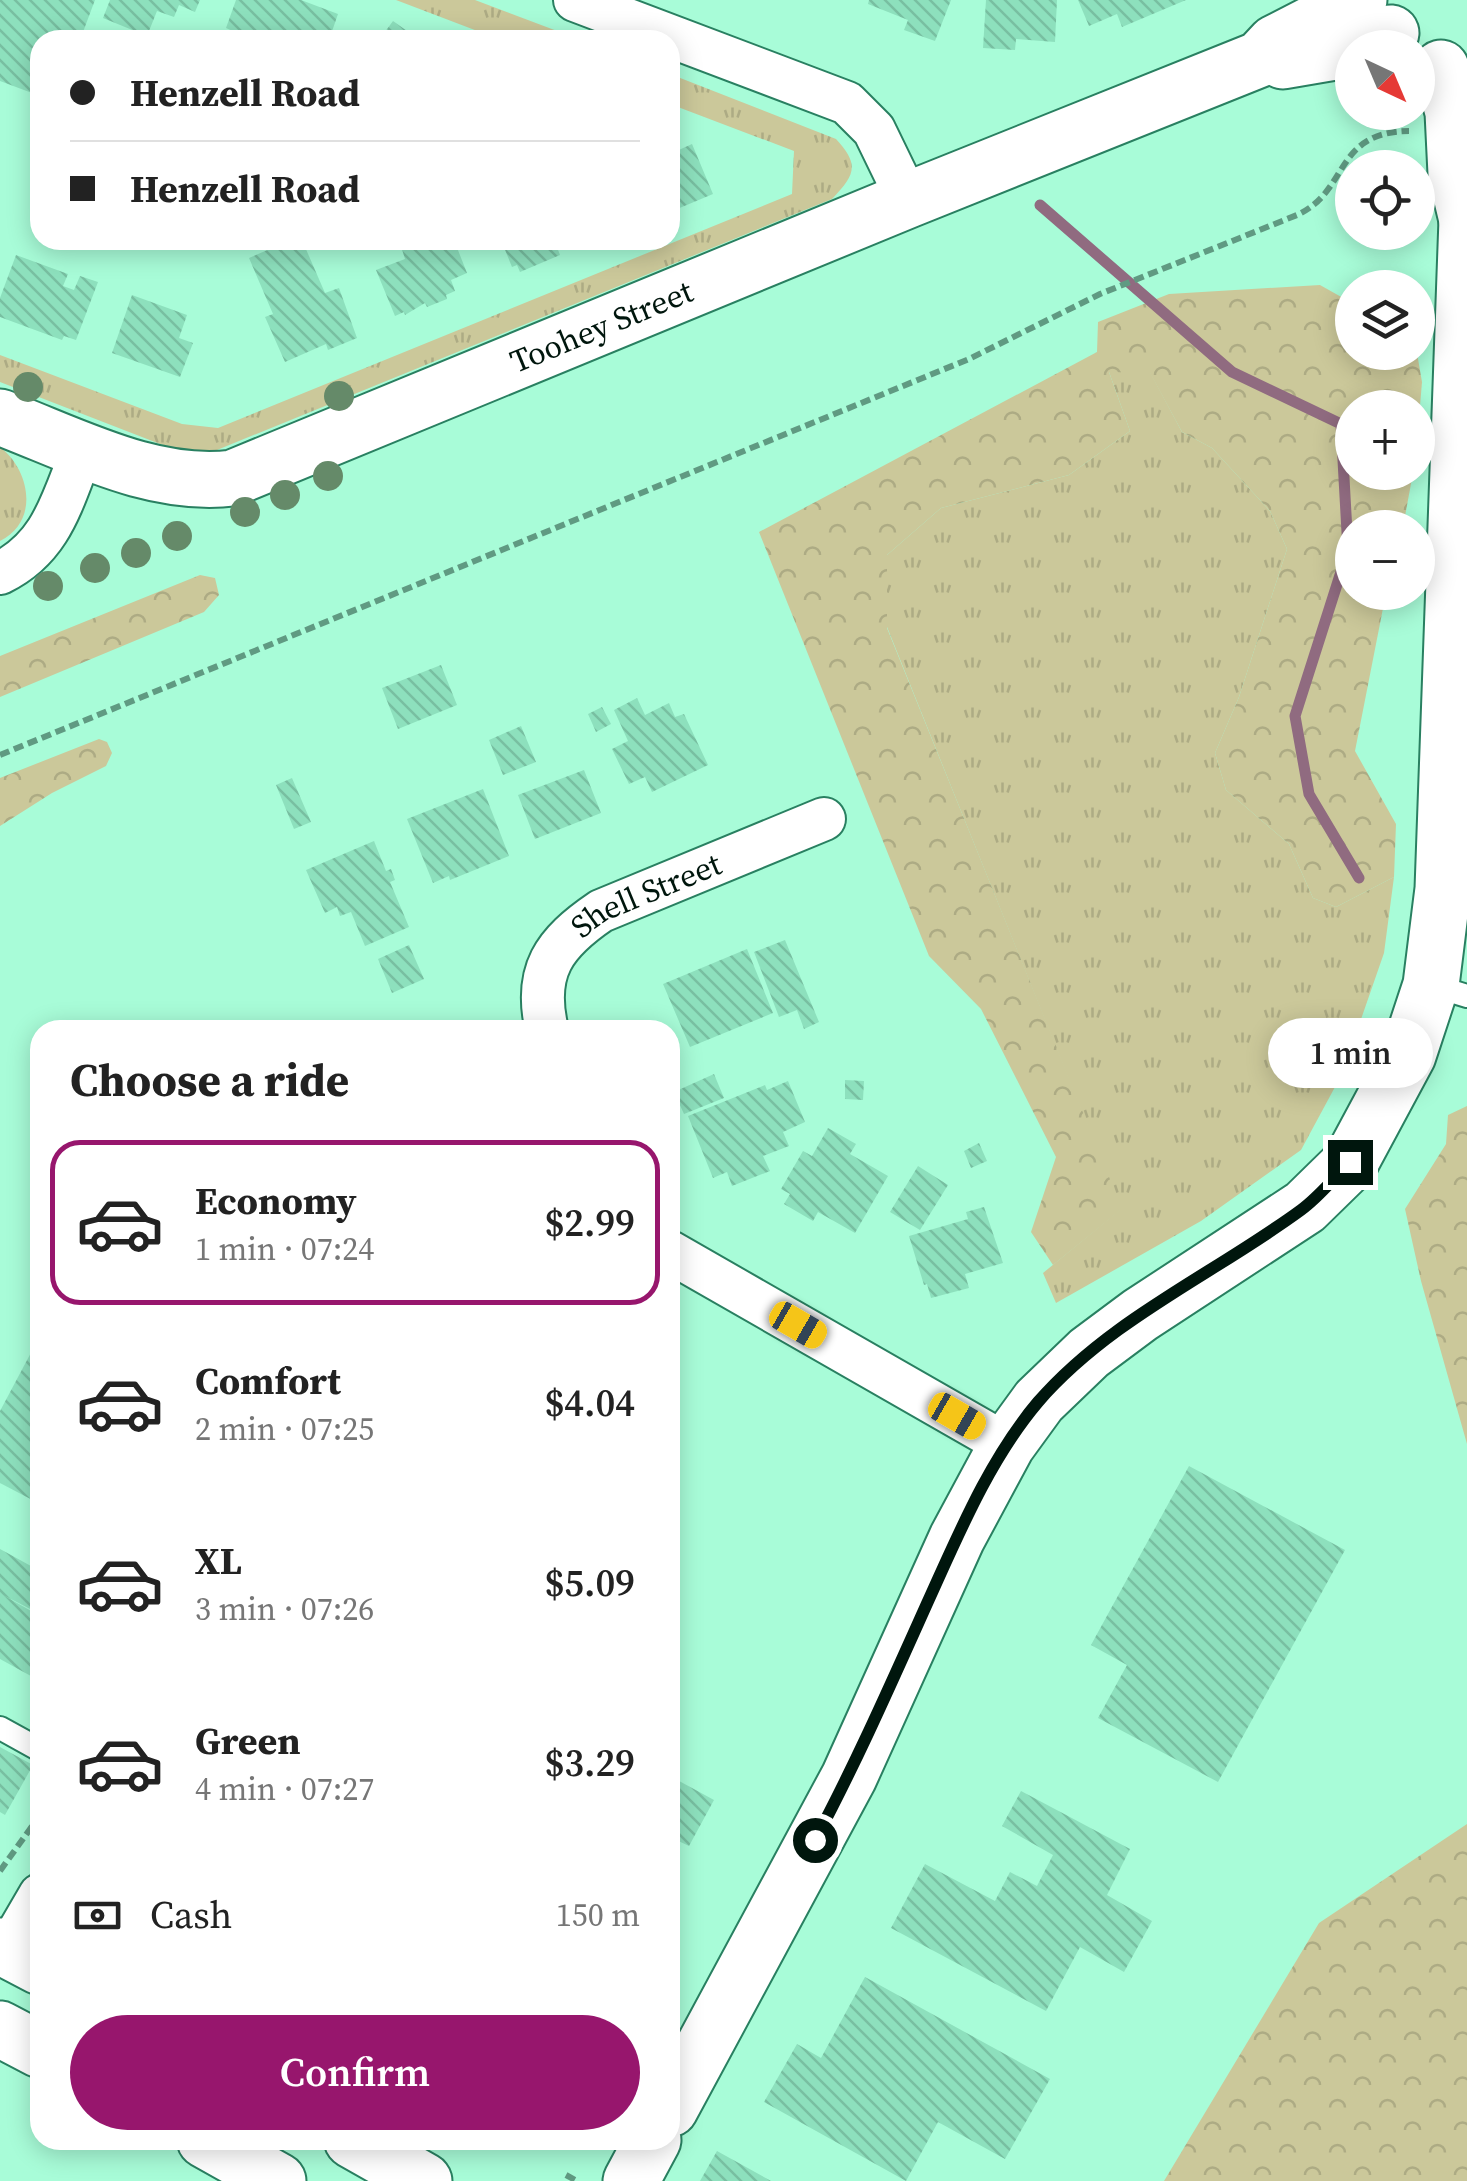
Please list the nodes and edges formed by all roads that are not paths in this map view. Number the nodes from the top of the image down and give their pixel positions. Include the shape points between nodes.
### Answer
1 (575, 0) edge
2 (654, 30) edge
3 (680, 40) edge
4 (1335, 52) edge
5 (1435, 83) edge
6 (908, 200) junction
7 (1467, 220) edge
8 (0, 417) edge
9 (83, 448) junction
10 (0, 573) edge
11 (824, 819) dead end
12 (1449, 990) edge
13 (545, 1020) edge
14 (680, 1258) edge
15 (1007, 1445) junction
16 (0, 1728) edge
17 (30, 1744) edge
18 (30, 1920) edge
19 (16, 1954) edge
20 (0, 2029) edge
21 (30, 2045) edge
22 (680, 2090) edge
23 (223, 2150) edge
24 (370, 2150) edge
25 (648, 2150) edge
26 (278, 2181) edge
27 (424, 2181) edge
28 (631, 2181) edge

1 - 2 street
3 - 6 street via 847,103 874,130
4 - 6 main road, Toohey Street via 1260,59
5 - 7 main road via 1453,112
6 - 9 main road, Toohey Street via 233,478 171,478
7 - 12 main road via 1444,889
8 - 9 main road, Toohey Street
9 - 10 street via 39,546
11 - 13 street, Shell Street via 602,911 572,932 549,964 540,1001
12 - 15 main road via 1350,1162 1304,1207 1089,1353 1039,1401
14 - 15 street
15 - 22 main road via 956,1538 849,1777
16 - 17 lane
18 - 19 street
20 - 21 main road
23 - 26 main road
24 - 27 main road
25 - 28 main road

